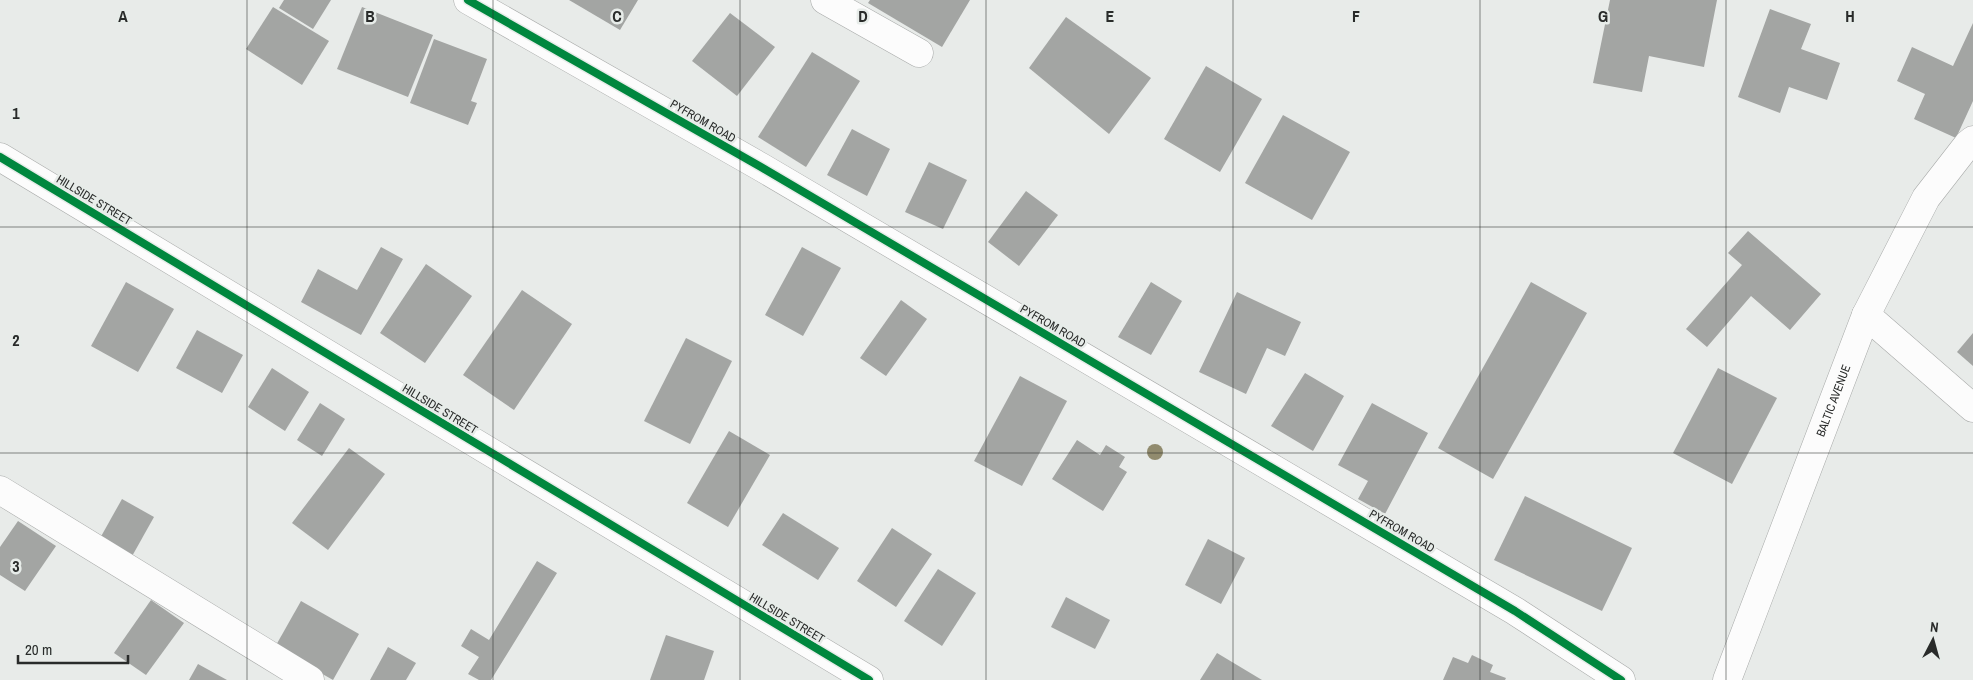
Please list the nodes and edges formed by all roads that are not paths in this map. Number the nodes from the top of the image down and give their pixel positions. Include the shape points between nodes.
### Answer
1 (468, 0) edge
2 (825, 0) edge
3 (919, 53) dead end
4 (1973, 140) edge
5 (0, 156) edge
6 (1866, 315) junction
7 (1973, 408) edge
8 (0, 490) edge
9 (310, 680) edge
10 (869, 680) edge
11 (1621, 680) edge
12 (1727, 680) edge

1 - 11 street, PYFROM ROAD via 760,167 1472,586
2 - 3 street
4 - 6 street, BALTIC AVENUE via 1926,198
5 - 10 street, HILLSIDE STREET
6 - 7 street
6 - 12 street, BALTIC AVENUE
8 - 9 street

